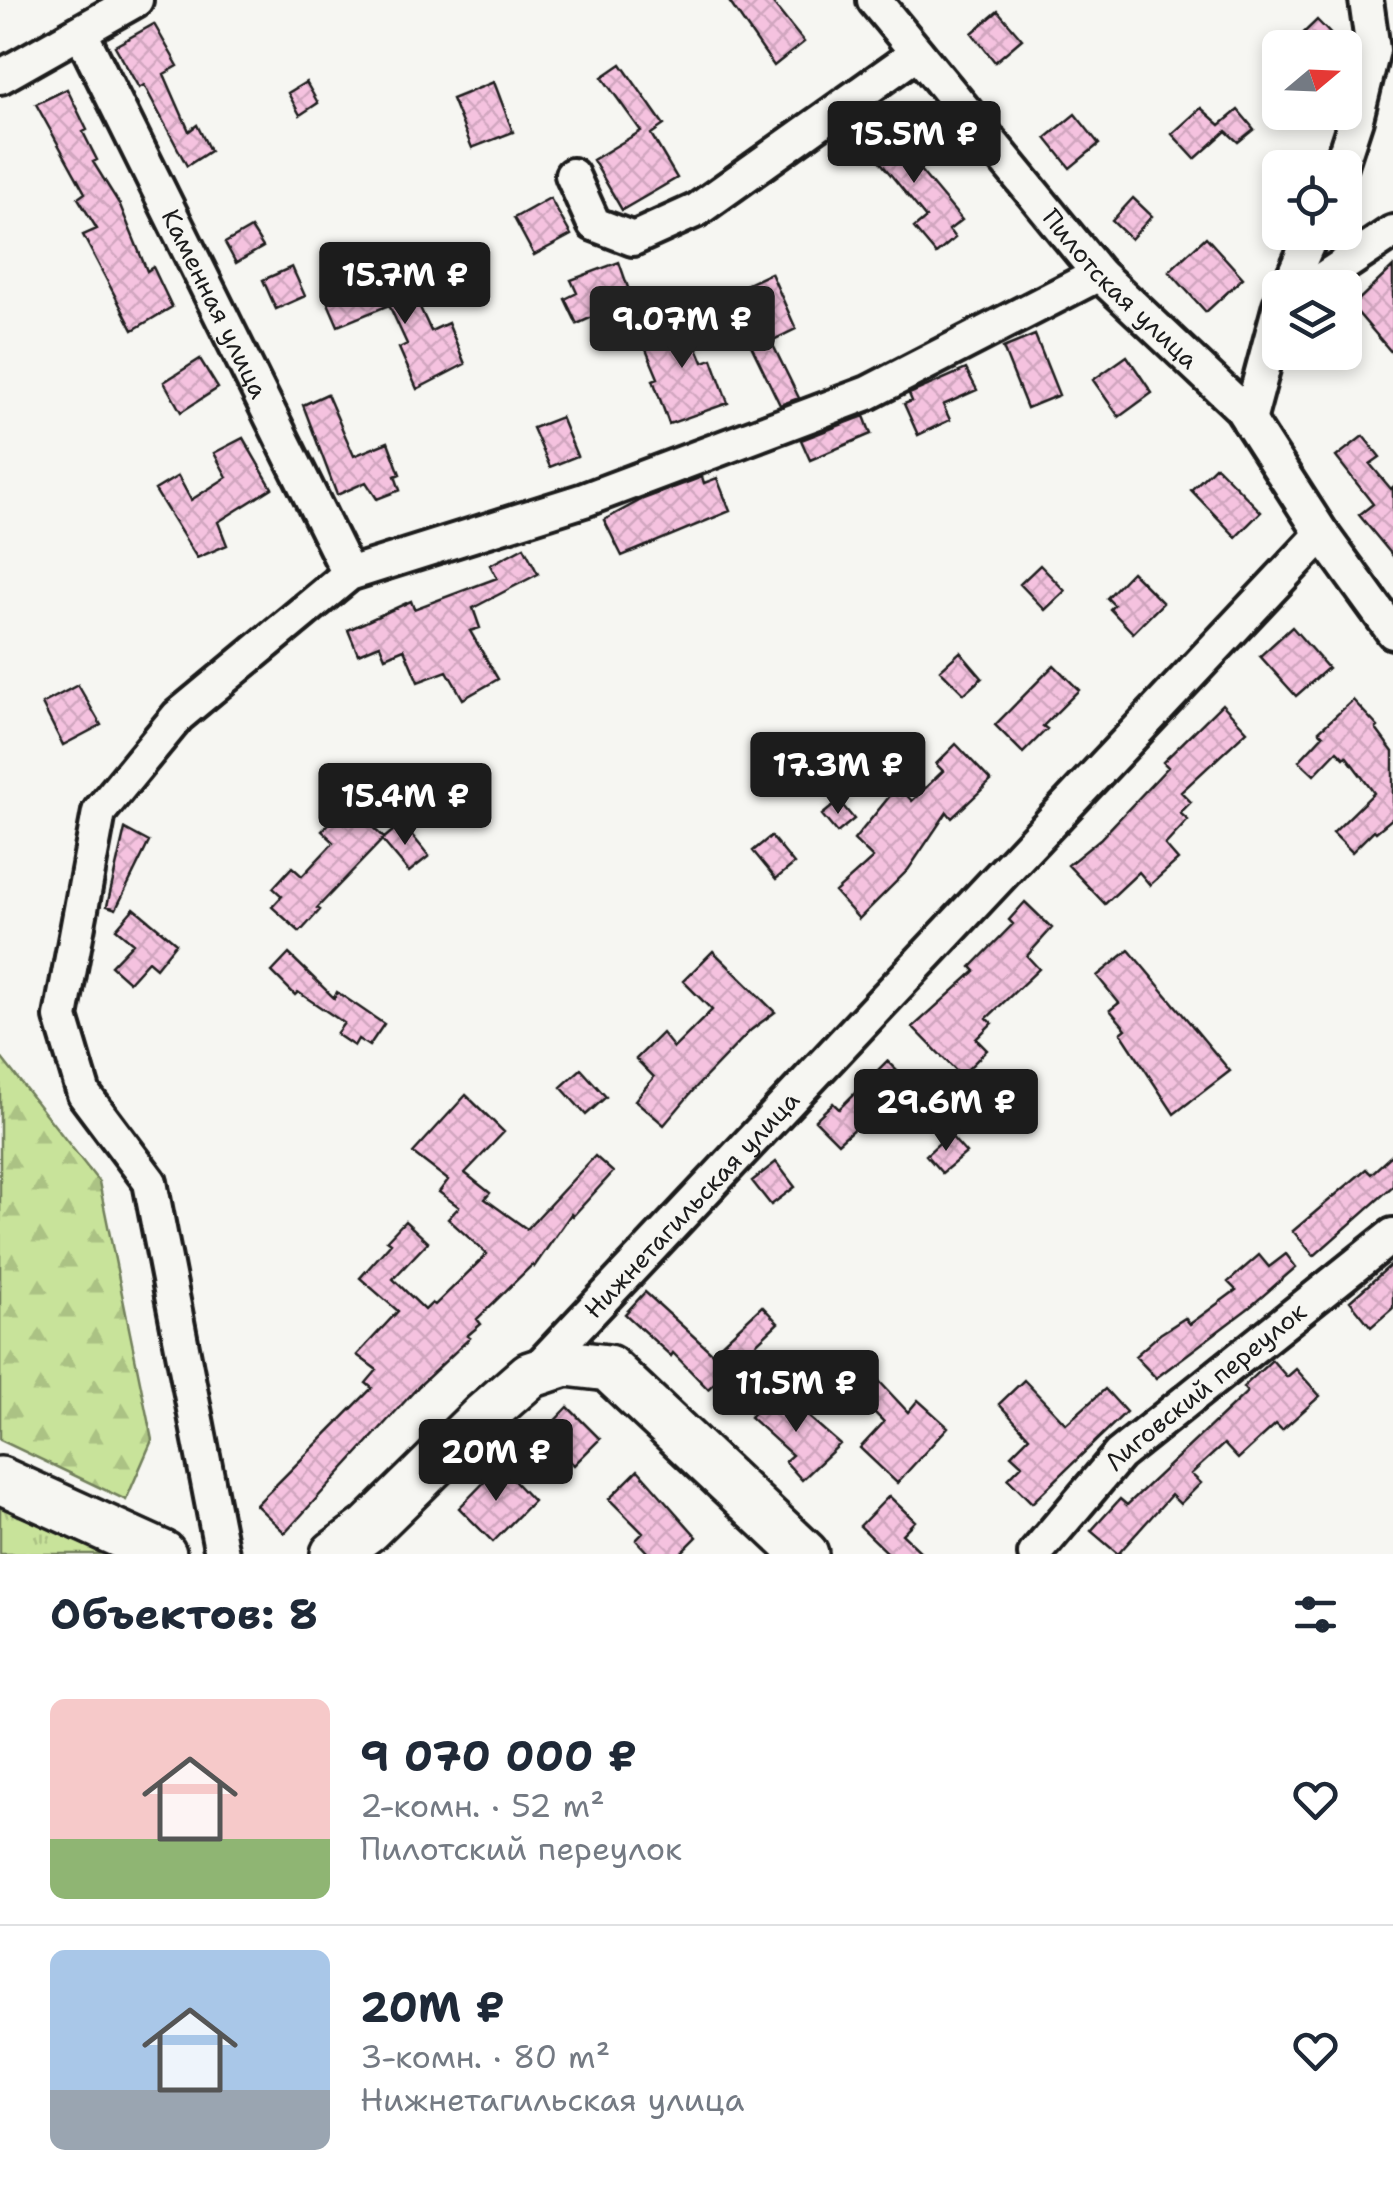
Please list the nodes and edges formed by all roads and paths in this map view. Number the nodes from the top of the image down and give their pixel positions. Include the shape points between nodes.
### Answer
1 (136, 0) edge
2 (874, 0) edge
3 (1366, 0) edge
4 (81, 33) junction
5 (917, 53) junction
6 (0, 78) edge
7 (1345, 150) edge
8 (572, 174) dead end
9 (1393, 232) edge
10 (1335, 270) edge
11 (1099, 274) junction
12 (1263, 370) edge
13 (1249, 420) junction
14 (1322, 534) junction
15 (348, 574) junction
16 (1393, 632) edge
17 (1393, 1235) edge
18 (530, 1376) junction
19 (0, 1480) edge
20 (163, 1554) edge
21 (222, 1554) edge
22 (334, 1554) edge
23 (805, 1554) edge
24 (1035, 1554) edge

1 - 4 street
2 - 5 street, Пилотская улица
3 - 7 street via 1374,50
4 - 6 street
4 - 15 street, Каменная улица
5 - 8 street via 697,210 632,239 594,224
5 - 11 street, Пилотская улица
9 - 10 street
11 - 13 street, Пилотская улица
11 - 15 street via 868,394 584,500
12 - 13 street
13 - 14 street, Пилотская улица
14 - 16 street, Пилотская улица
14 - 18 street, Нижнетагильская улица
15 - 21 street via 178,716 99,812 61,1017 84,1094 150,1182
17 - 24 street, Лиговский переулок via 1118,1455
18 - 22 street, Нижнетагильская улица
18 - 23 street via 566,1364 608,1368
19 - 20 street

